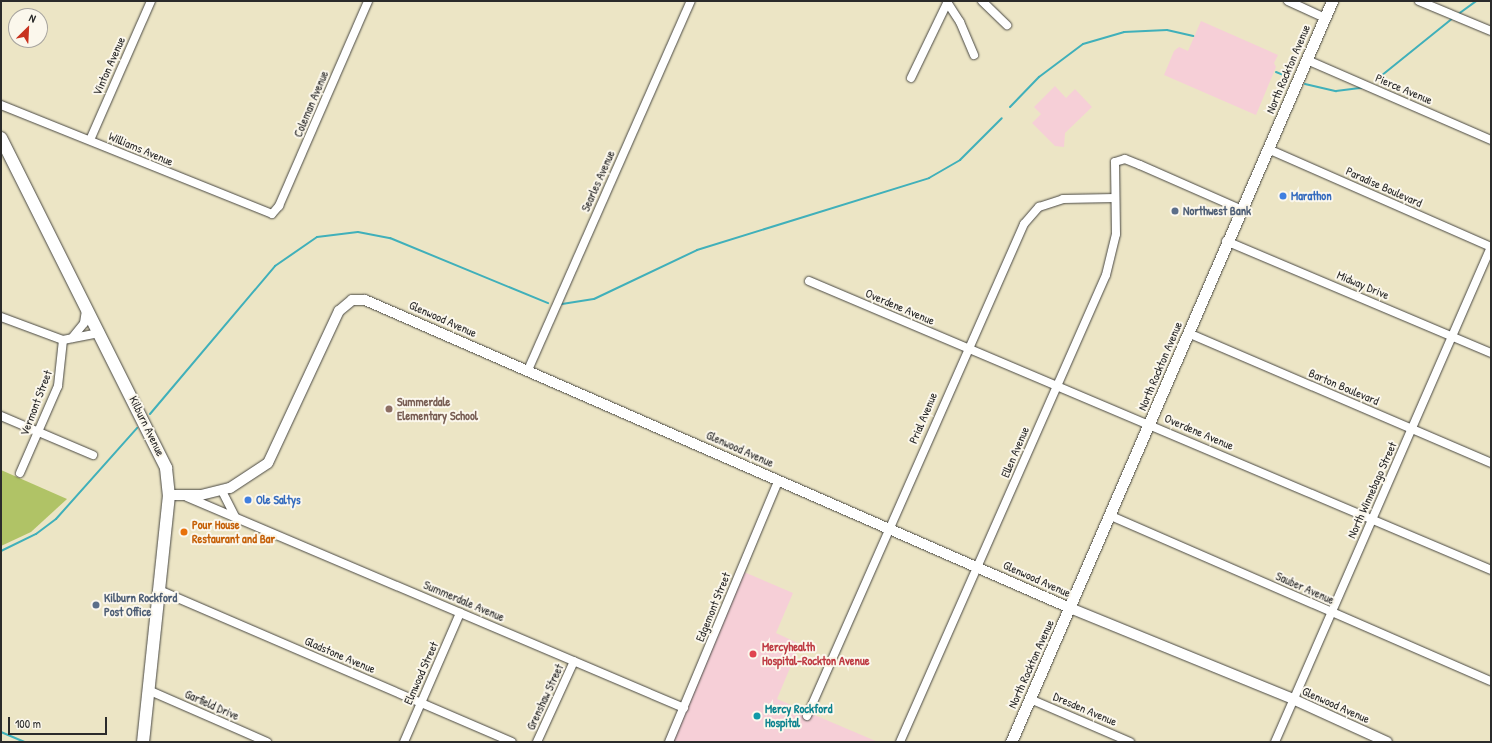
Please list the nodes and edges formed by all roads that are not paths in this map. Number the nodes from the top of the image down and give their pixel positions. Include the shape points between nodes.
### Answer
1 (151, 1) edge
2 (368, 1) edge
3 (690, 1) edge
4 (982, 1) edge
5 (1288, 1) edge
6 (1332, 1) edge
7 (1419, 1) edge
8 (948, 2) edge
9 (1325, 18) junction
10 (1007, 25) dead end
11 (1491, 31) edge
12 (974, 55) dead end
13 (1306, 60) junction
14 (911, 78) dead end
15 (3, 107) edge
16 (1, 138) edge
17 (90, 140) junction
18 (1491, 140) edge
19 (1268, 149) junction
20 (1115, 198) junction
21 (1240, 209) junction
22 (272, 214) joint
23 (1226, 241) junction
24 (1491, 247) edge
25 (809, 281) dead end
26 (86, 307) junction
27 (1, 317) edge
28 (100, 333) junction
29 (1188, 333) junction
30 (1451, 335) junction
31 (72, 338) junction
32 (63, 340) junction
33 (966, 347) junction
34 (1491, 353) edge
35 (528, 370) junction
36 (1057, 385) junction
37 (1, 416) edge
38 (1149, 424) junction
39 (1412, 429) junction
40 (38, 432) junction
41 (93, 455) dead end
42 (1491, 463) edge
43 (20, 473) dead end
44 (778, 481) junction
45 (222, 490) junction
46 (169, 495) junction
47 (187, 496) junction
48 (235, 516) junction
49 (1111, 516) junction
50 (1373, 519) junction
51 (888, 528) junction
52 (978, 568) junction
53 (1491, 570) edge
54 (159, 590) junction
55 (1070, 608) junction
56 (1330, 612) junction
57 (460, 613) junction
58 (574, 661) junction
59 (1491, 681) edge
60 (148, 690) junction
61 (1030, 699) junction
62 (1295, 700) junction
63 (421, 703) junction
64 (684, 708) junction
65 (807, 716) dead end
66 (143, 742) edge
67 (267, 742) edge
68 (404, 742) edge
69 (512, 742) edge
70 (537, 742) edge
71 (669, 742) edge
72 (900, 742) edge
73 (1011, 742) edge
74 (1130, 742) edge
75 (1276, 742) edge
76 (1387, 742) edge

1 - 17 street, Vinton Avenue
2 - 22 street, Coleman Avenue via 279,206
3 - 35 street, Searles Avenue
4 - 10 street
5 - 9 street
6 - 9 main road, North Rockton Avenue
7 - 11 street
8 - 12 street
8 - 14 street
9 - 13 main road, North Rockton Avenue
13 - 18 street, Pierce Avenue
13 - 19 main road, North Rockton Avenue
15 - 17 street, Williams Avenue
16 - 26 main road, Kilburn Avenue
17 - 22 street, Williams Avenue via 261,213
19 - 21 main road, North Rockton Avenue
19 - 24 street, Paradise Boulevard
20 - 21 street, Ellen Avenue via 1115,162 1125,159
20 - 33 street, Prial Avenue via 1063,199 1039,207 1024,224
20 - 36 street, Ellen Avenue via 1116,234 1106,275
21 - 23 main road, North Rockton Avenue
23 - 29 main road, North Rockton Avenue
23 - 30 street, Midway Drive
24 - 30 street, North Winnebago Street
25 - 33 street, Overdene Avenue
26 - 28 main road, Kilburn Avenue
26 - 31 street via 84,323
27 - 32 street
28 - 31 street
28 - 46 main road, Kilburn Avenue via 163,457
29 - 38 main road, North Rockton Avenue
29 - 39 street, Barton Boulevard
30 - 34 street, Midway Drive
30 - 39 street, North Winnebago Street
31 - 32 street
32 - 40 street, Vermont Street via 61,374
33 - 36 street, Overdene Avenue
33 - 51 street, Prial Avenue
35 - 44 street, Glenwood Avenue
35 - 45 street, Glenwood Avenue via 373,303 352,300 339,311 274,454 248,479
36 - 38 street, Overdene Avenue
36 - 52 street, Ellen Avenue
37 - 40 street
38 - 49 main road, North Rockton Avenue
38 - 50 street, Overdene Avenue
39 - 42 street, Barton Boulevard
39 - 50 street, North Winnebago Street
40 - 41 street
40 - 43 street, Vermont Street
44 - 51 street, Glenwood Avenue
44 - 64 street, Edgemont Street
45 - 47 street, Glenwood Avenue
45 - 48 street
46 - 47 street, Glenwood Avenue
46 - 54 main road, Kilburn Avenue
47 - 48 street, Summerdale Avenue
48 - 57 street, Summerdale Avenue
49 - 55 main road, North Rockton Avenue
49 - 56 street, Sauber Avenue
50 - 53 street, Overdene Avenue
50 - 56 street, North Winnebago Street
51 - 52 street, Glenwood Avenue
51 - 65 street, Prial Avenue
52 - 55 street, Glenwood Avenue
52 - 72 street, Ellen Avenue
54 - 60 main road, Kilburn Avenue
54 - 63 street, Gladstone Avenue
55 - 61 main road, North Rockton Avenue
55 - 62 street, Glenwood Avenue
56 - 59 street, Sauber Avenue
56 - 62 street, North Winnebago Street
57 - 58 street, Summerdale Avenue
57 - 63 street, Elmwood Street
58 - 64 street, Summerdale Avenue
58 - 70 street, Grenshaw Street
60 - 66 main road, Kilburn Avenue
60 - 67 street, Garfield Drive
61 - 73 main road, North Rockton Avenue
61 - 74 street, Dresden Avenue
62 - 75 street, North Winnebago Street
62 - 76 street, Glenwood Avenue
63 - 68 street, Elmwood Street
63 - 69 street, Gladstone Avenue
64 - 71 street, Edgemont Street

